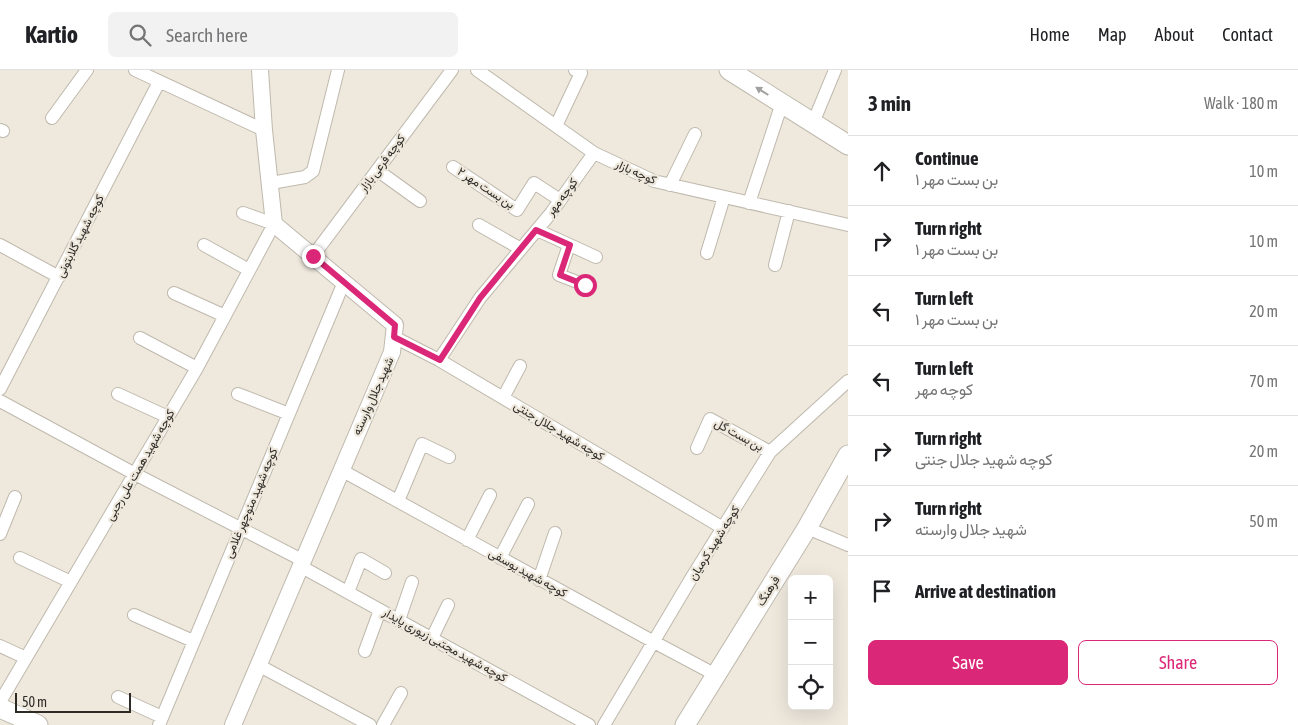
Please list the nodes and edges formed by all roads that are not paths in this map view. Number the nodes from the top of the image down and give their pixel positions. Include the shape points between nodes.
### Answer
1 (87, 70) edge
2 (135, 70) edge
3 (260, 70) edge
4 (338, 70) edge
5 (452, 70) edge
6 (477, 70) edge
7 (575, 70) edge
8 (834, 70) edge
9 (735, 72) edge
10 (159, 82) junction
11 (782, 103) junction
12 (52, 118) dead end
13 (813, 123) junction
14 (556, 126) junction
15 (264, 130) junction
16 (695, 134) dead end
17 (848, 145) edge
18 (594, 153) junction
19 (453, 167) dead end
20 (377, 170) junction
21 (271, 183) junction
22 (670, 185) junction
23 (724, 197) junction
24 (560, 200) junction
25 (420, 201) dead end
26 (749, 203) junction
27 (789, 211) junction
28 (243, 213) dead end
29 (274, 224) junction
30 (479, 225) dead end
31 (848, 225) edge
32 (536, 230) junction
33 (0, 245) edge
34 (204, 245) dead end
35 (570, 245) junction
36 (521, 249) junction
37 (707, 253) dead end
38 (313, 256) junction
39 (596, 257) dead end
40 (775, 265) dead end
41 (250, 270) junction
42 (59, 277) junction
43 (344, 282) junction
44 (585, 285) dead end
45 (174, 293) dead end
46 (225, 316) junction
47 (394, 337) junction
48 (140, 338) dead end
49 (440, 360) junction
50 (520, 366) dead end
51 (197, 368) junction
52 (848, 381) edge
53 (0, 389) edge
54 (118, 394) dead end
55 (238, 394) dead end
56 (503, 398) junction
57 (0, 401) edge
58 (289, 414) junction
59 (168, 417) junction
60 (697, 448) dead end
61 (770, 452) junction
62 (848, 455) edge
63 (449, 458) dead end
64 (341, 470) junction
65 (135, 474) junction
66 (490, 495) dead end
67 (15, 496) dead end
68 (398, 502) junction
69 (528, 504) dead end
70 (241, 528) junction
71 (723, 528) junction
72 (807, 528) junction
73 (556, 533) dead end
74 (0, 534) edge
75 (467, 540) junction
76 (848, 545) edge
77 (20, 558) dead end
78 (500, 558) junction
79 (301, 563) junction
80 (386, 573) dead end
81 (539, 580) junction
82 (71, 582) junction
83 (412, 582) dead end
84 (348, 592) junction
85 (448, 605) dead end
86 (380, 610) junction
87 (134, 615) dead end
88 (399, 620) junction
89 (432, 638) junction
90 (193, 641) junction
91 (654, 642) junction
92 (0, 646) edge
93 (365, 651) dead end
94 (26, 658) junction
95 (258, 665) junction
96 (716, 675) junction
97 (401, 693) dead end
98 (118, 697) dead end
99 (0, 702) edge
100 (0, 708) edge
101 (160, 721) edge
102 (38, 725) edge
103 (233, 725) edge
104 (370, 725) edge
105 (383, 725) edge
106 (589, 725) edge
107 (604, 725) edge
108 (684, 725) edge

1 - 12 street
2 - 10 street
3 - 15 street
4 - 21 street via 313,171 305,177
5 - 20 street, کوچه فرعی بازار
6 - 14 street, کوچه بازار
7 - 14 street via 581,73
8 - 13 street
11 -> 9 main road
10 - 15 street
10 - 42 street, کوچه شهید گلابتونی
11 - 13 main road
11 - 26 street
13 - 17 main road
14 - 18 street, کوچه بازار
15 - 21 street
16 - 22 street
18 - 22 street, کوچه بازار via 654,181
18 - 24 street, کوچه مهر
19 - 24 street, بن بست مهر ۲ via 517,210 534,183
20 - 25 street
20 - 38 street, کوچه فرعی بازار
21 - 29 street
22 - 23 street, کوچه بازار
23 - 26 street, کوچه بازار
23 - 37 street
24 - 32 street, کوچه مهر
26 - 27 street, کوچه بازار
27 - 31 street, کوچه بازار
27 - 40 street
28 - 29 street
29 - 38 street
29 - 41 street, کوچه شهید همت علی رجبی
30 - 36 street
32 - 35 street
32 - 36 street, کوچه مهر
33 - 42 street
34 - 41 street
35 - 39 street
35 - 44 street via 560,275
36 - 49 street, کوچه مهر via 480,298
38 - 43 street
41 - 46 street, کوچه شهید همت علی رجبی
42 - 53 street, کوچه شهید گلابتونی
43 - 47 street via 395,325
43 - 58 street, کوچه شهید منوچهر غلامی
45 - 46 street
46 - 51 street, کوچه شهید همت علی رجبی
47 - 49 street, کوچه شهید جلال جنتی
47 - 64 street, شهید جلال وارسته via 392,352
48 - 51 street
49 - 56 street, کوچه شهید جلال جنتی
50 - 56 street
51 - 59 street, کوچه شهید همت علی رجبی
52 - 61 street, کوچه شهید کرمیان
54 - 59 street
55 - 58 street
56 - 71 street, کوچه شهید جلال جنتی
57 - 65 street, کوچه شهید مجتبی زیوری پایدار
58 - 70 street, کوچه شهید منوچهر غلامی
59 - 65 street, کوچه شهید همت علی رجبی
60 - 61 street, بن بست گل via 710,419
61 - 71 street, کوچه شهید کرمیان
62 - 72 main road, فرهنگ
63 - 68 street via 422,444
64 - 68 street, کوچه شهید یوسفی
64 - 79 street, شهید جلال وارسته
65 - 70 street, کوچه شهید مجتبی زیوری پایدار
65 - 82 street, کوچه شهید همت علی رجبی
66 - 75 street
67 - 74 street
68 - 75 street, کوچه شهید یوسفی
69 - 78 street
70 - 79 street, کوچه شهید مجتبی زیوری پایدار
70 - 90 street, کوچه شهید منوچهر غلامی
71 - 91 street, کوچه شهید کرمیان
72 - 76 street
72 - 96 main road, فرهنگ
73 - 81 street
75 - 78 street, کوچه شهید یوسفی
77 - 82 street
78 - 81 street, کوچه شهید یوسفی
79 - 84 street, کوچه شهید مجتبی زیوری پایدار
79 - 95 street, شهید جلال وارسته
80 - 84 street via 361,559
81 - 91 street, کوچه شهید یوسفی
82 - 94 street, کوچه شهید همت علی رجبی
83 - 88 street
84 - 86 street, کوچه شهید مجتبی زیوری پایدار
85 - 89 street
86 - 88 street, کوچه شهید مجتبی زیوری پایدار
86 - 93 street
87 - 90 street
88 - 89 street, کوچه شهید مجتبی زیوری پایدار
89 - 106 street, کوچه شهید مجتبی زیوری پایدار
90 - 101 street, کوچه شهید منوچهر غلامی
91 - 96 street, کوچه شهید یوسفی
91 - 107 street, کوچه شهید کرمیان
92 - 94 street
94 - 99 street, کوچه شهید همت علی رجبی
95 - 103 street, شهید جلال وارسته
95 - 104 street
96 - 108 main road, فرهنگ
97 - 105 street
98 - 101 street
100 - 102 main road

